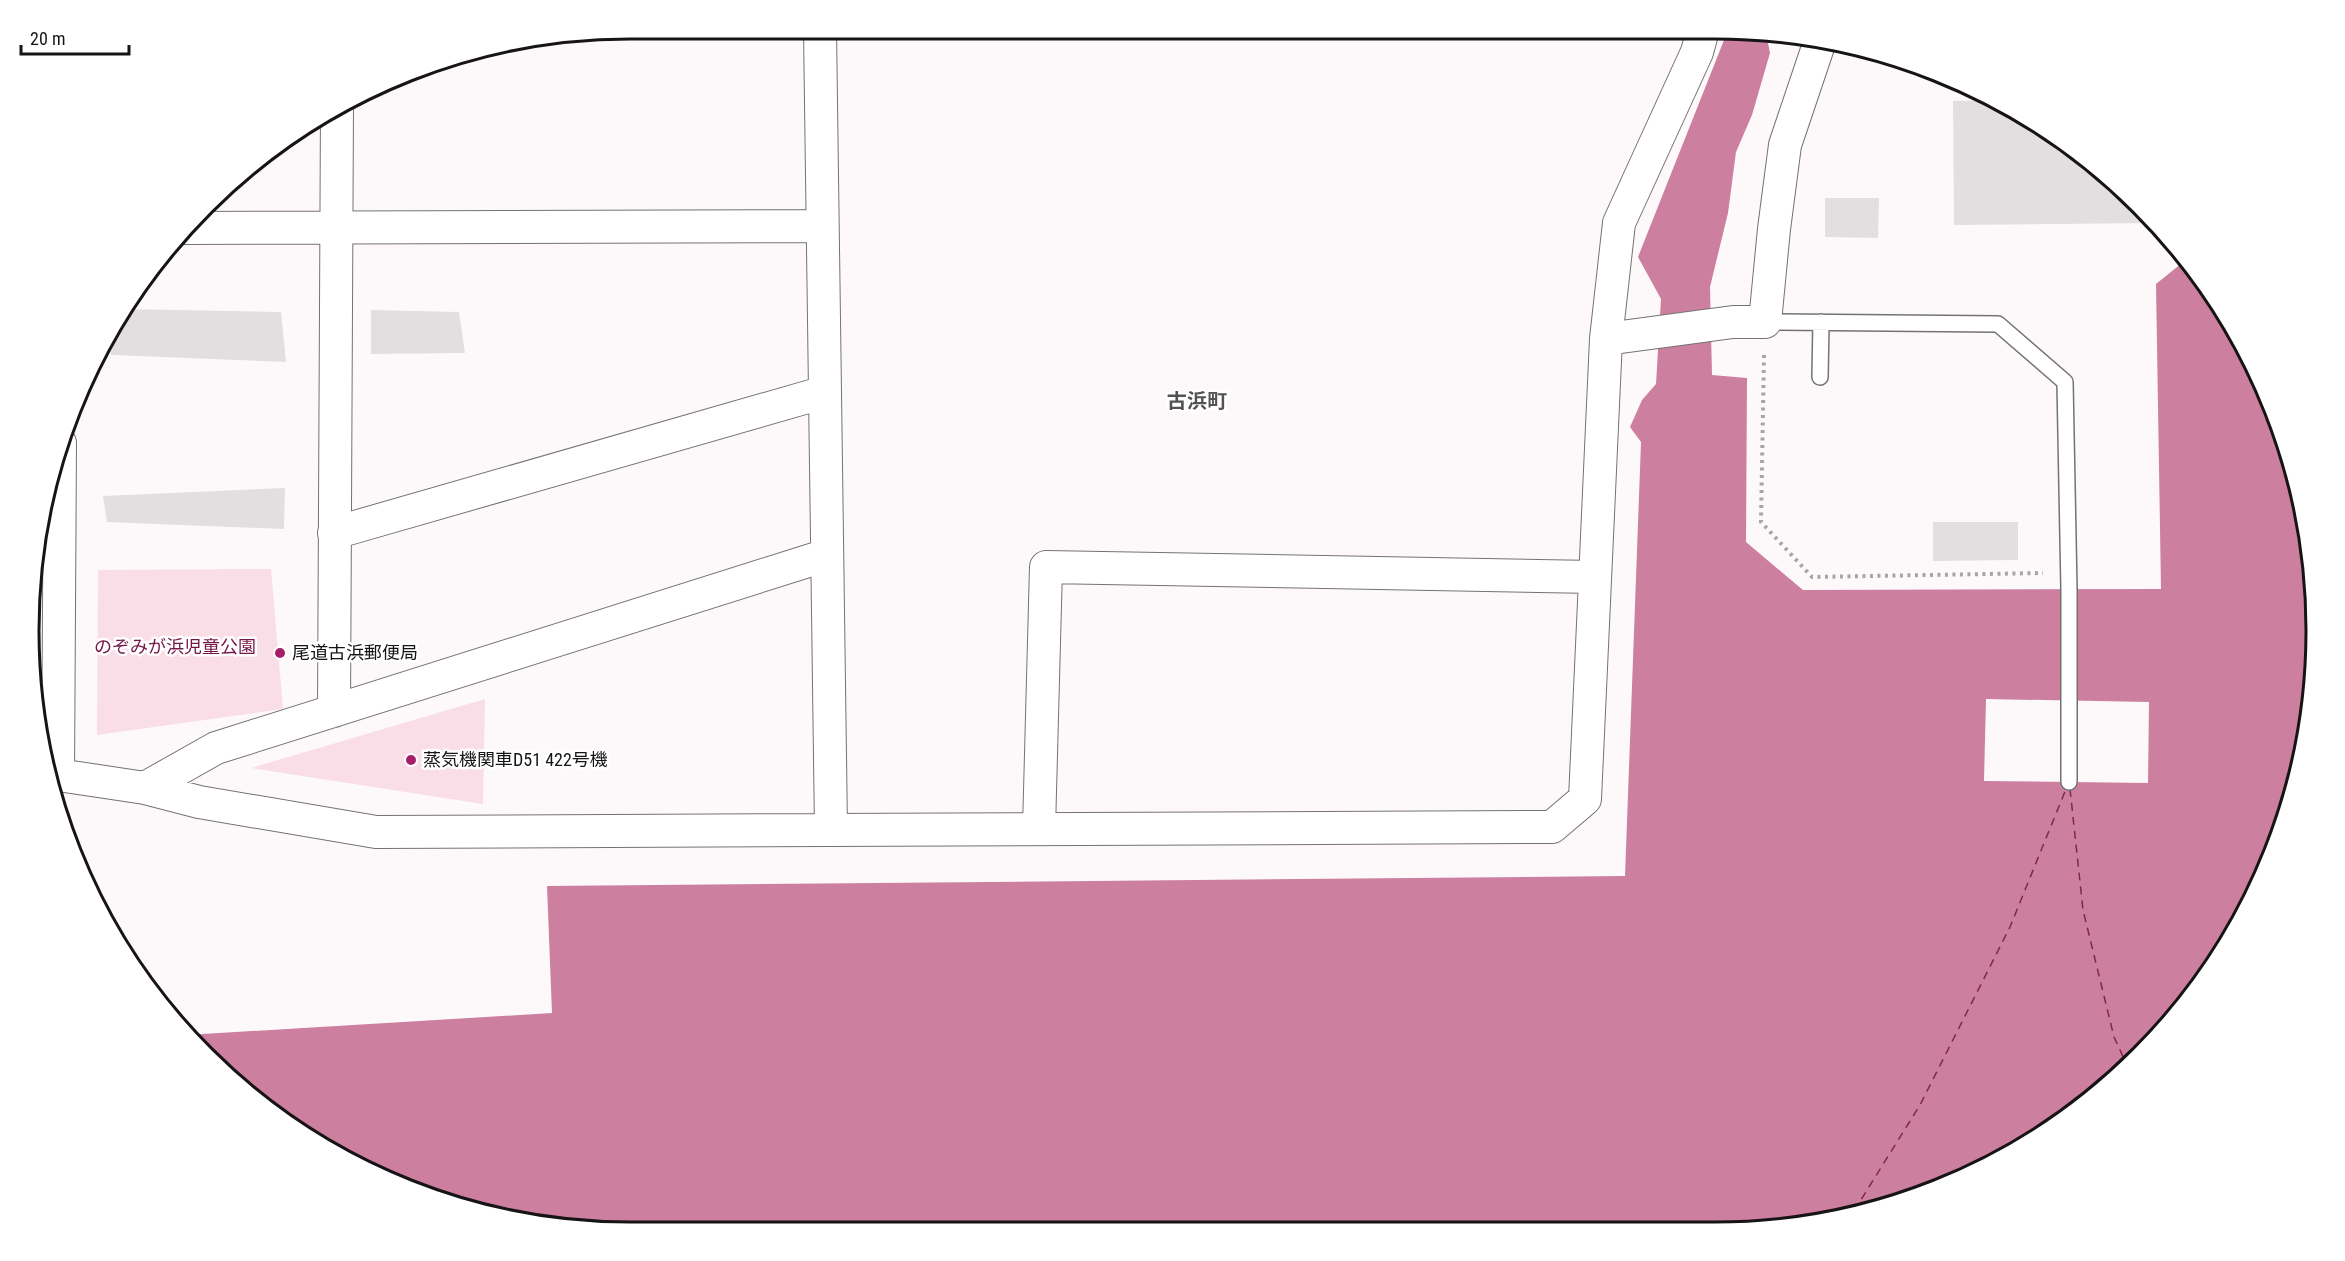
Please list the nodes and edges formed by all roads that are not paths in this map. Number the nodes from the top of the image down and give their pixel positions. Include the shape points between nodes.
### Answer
1 (820, 39) edge
2 (1701, 39) edge
3 (1818, 48) edge
4 (338, 116) edge
5 (822, 226) junction
6 (197, 228) edge
7 (337, 228) junction
8 (1765, 321) junction
9 (1821, 322) junction
10 (1606, 339) junction
11 (1820, 377) dead end
12 (825, 392) junction
13 (59, 476) edge
14 (334, 533) junction
15 (827, 555) junction
16 (1595, 577) junction
17 (334, 711) junction
18 (53, 760) edge
19 (57, 776) edge
20 (2069, 782) dead end
21 (145, 788) junction
22 (1039, 829) junction
23 (831, 830) junction

1 - 5 street
2 - 10 street via 1619,223
3 - 8 street via 1785,145
4 - 7 street
5 - 7 street
5 - 12 street
6 - 7 street
7 - 14 street
8 - 9 lane
8 - 10 street
9 - 11 lane
9 - 20 lane via 1998,324 2066,382
10 - 16 street
12 - 14 street
12 - 15 street
13 - 18 street
14 - 17 street
15 - 17 street
15 - 23 street
16 - 22 street via 1585,799 1552,826
16 - 22 street via 1046,567
17 - 21 street via 216,748
19 - 21 street
21 - 23 street via 199,802 376,832
22 - 23 street

